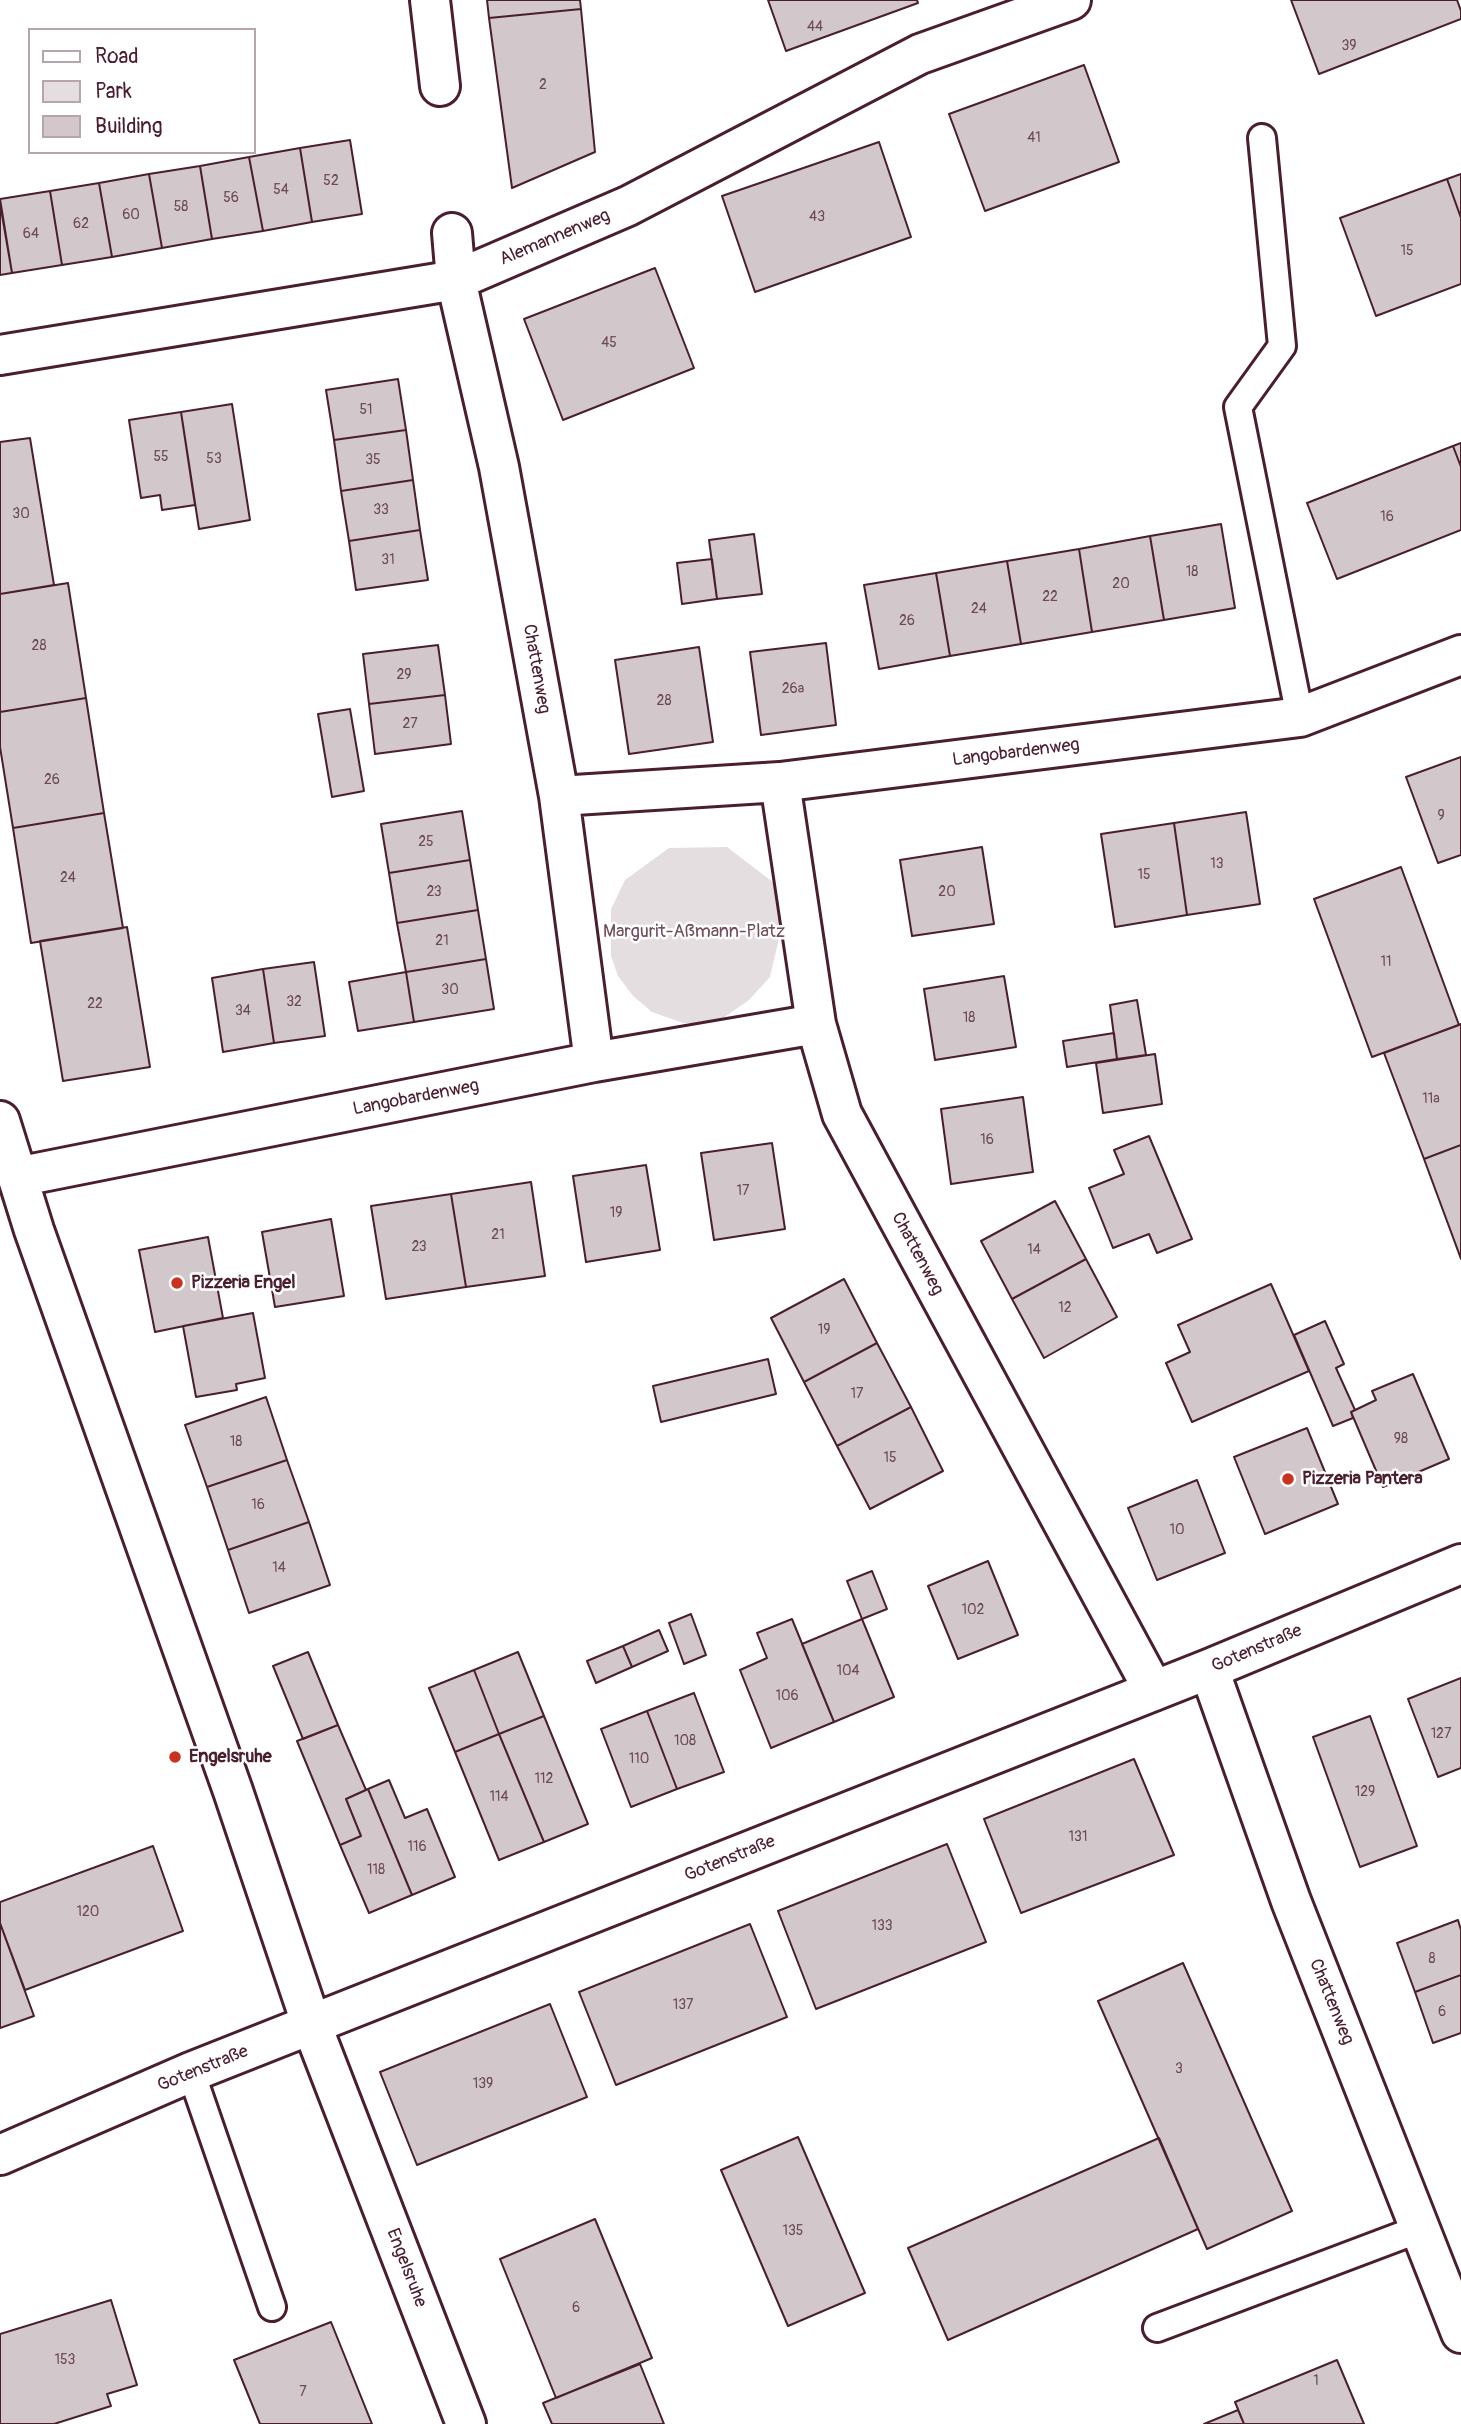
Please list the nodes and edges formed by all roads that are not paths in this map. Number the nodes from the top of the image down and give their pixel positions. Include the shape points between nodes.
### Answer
1 (430, 0) edge
2 (1071, 0) edge
3 (440, 86) dead end
4 (1262, 138) dead end
5 (452, 233) dead end
6 (456, 280) junction
7 (0, 355) edge
8 (1461, 655) edge
9 (1300, 717) junction
10 (780, 782) junction
11 (559, 796) junction
12 (816, 1024) junction
13 (594, 1062) junction
14 (0, 1121) edge
15 (17, 1177) junction
16 (1461, 1564) edge
17 (1209, 1669) junction
18 (1154, 1691) junction
19 (312, 2026) junction
20 (191, 2072) junction
21 (0, 2155) edge
22 (1422, 2228) junction
23 (272, 2307) dead end
24 (1157, 2328) dead end
25 (1461, 2333) edge
26 (466, 2424) edge

1 - 3 street
2 - 6 street, Alemannenweg via 920,54 628,206
4 - 9 lane via 1282,346 1238,407
5 - 6 street, Chattenweg
6 - 7 street, Alemannenweg
6 - 11 street, Chattenweg via 499,467
8 - 9 street, Langobardenweg
9 - 10 street, Langobardenweg
10 - 11 street, Langobardenweg
10 - 12 street, Chattenweg
11 - 13 street, Chattenweg
12 - 13 street, Langobardenweg
12 - 18 street, Chattenweg via 842,1114
13 - 15 street, Langobardenweg
14 - 15 street, Engelsruhe
15 - 19 street, Engelsruhe
16 - 17 street, Gotenstraße
17 - 18 street, Gotenstraße
17 - 22 street, Chattenweg via 1291,1901
18 - 19 street, Gotenstraße
19 - 20 street, Gotenstraße
19 - 26 street, Engelsruhe
20 - 21 street, Gotenstraße
20 - 23 lane
22 - 24 lane
22 - 25 street, Chattenweg

